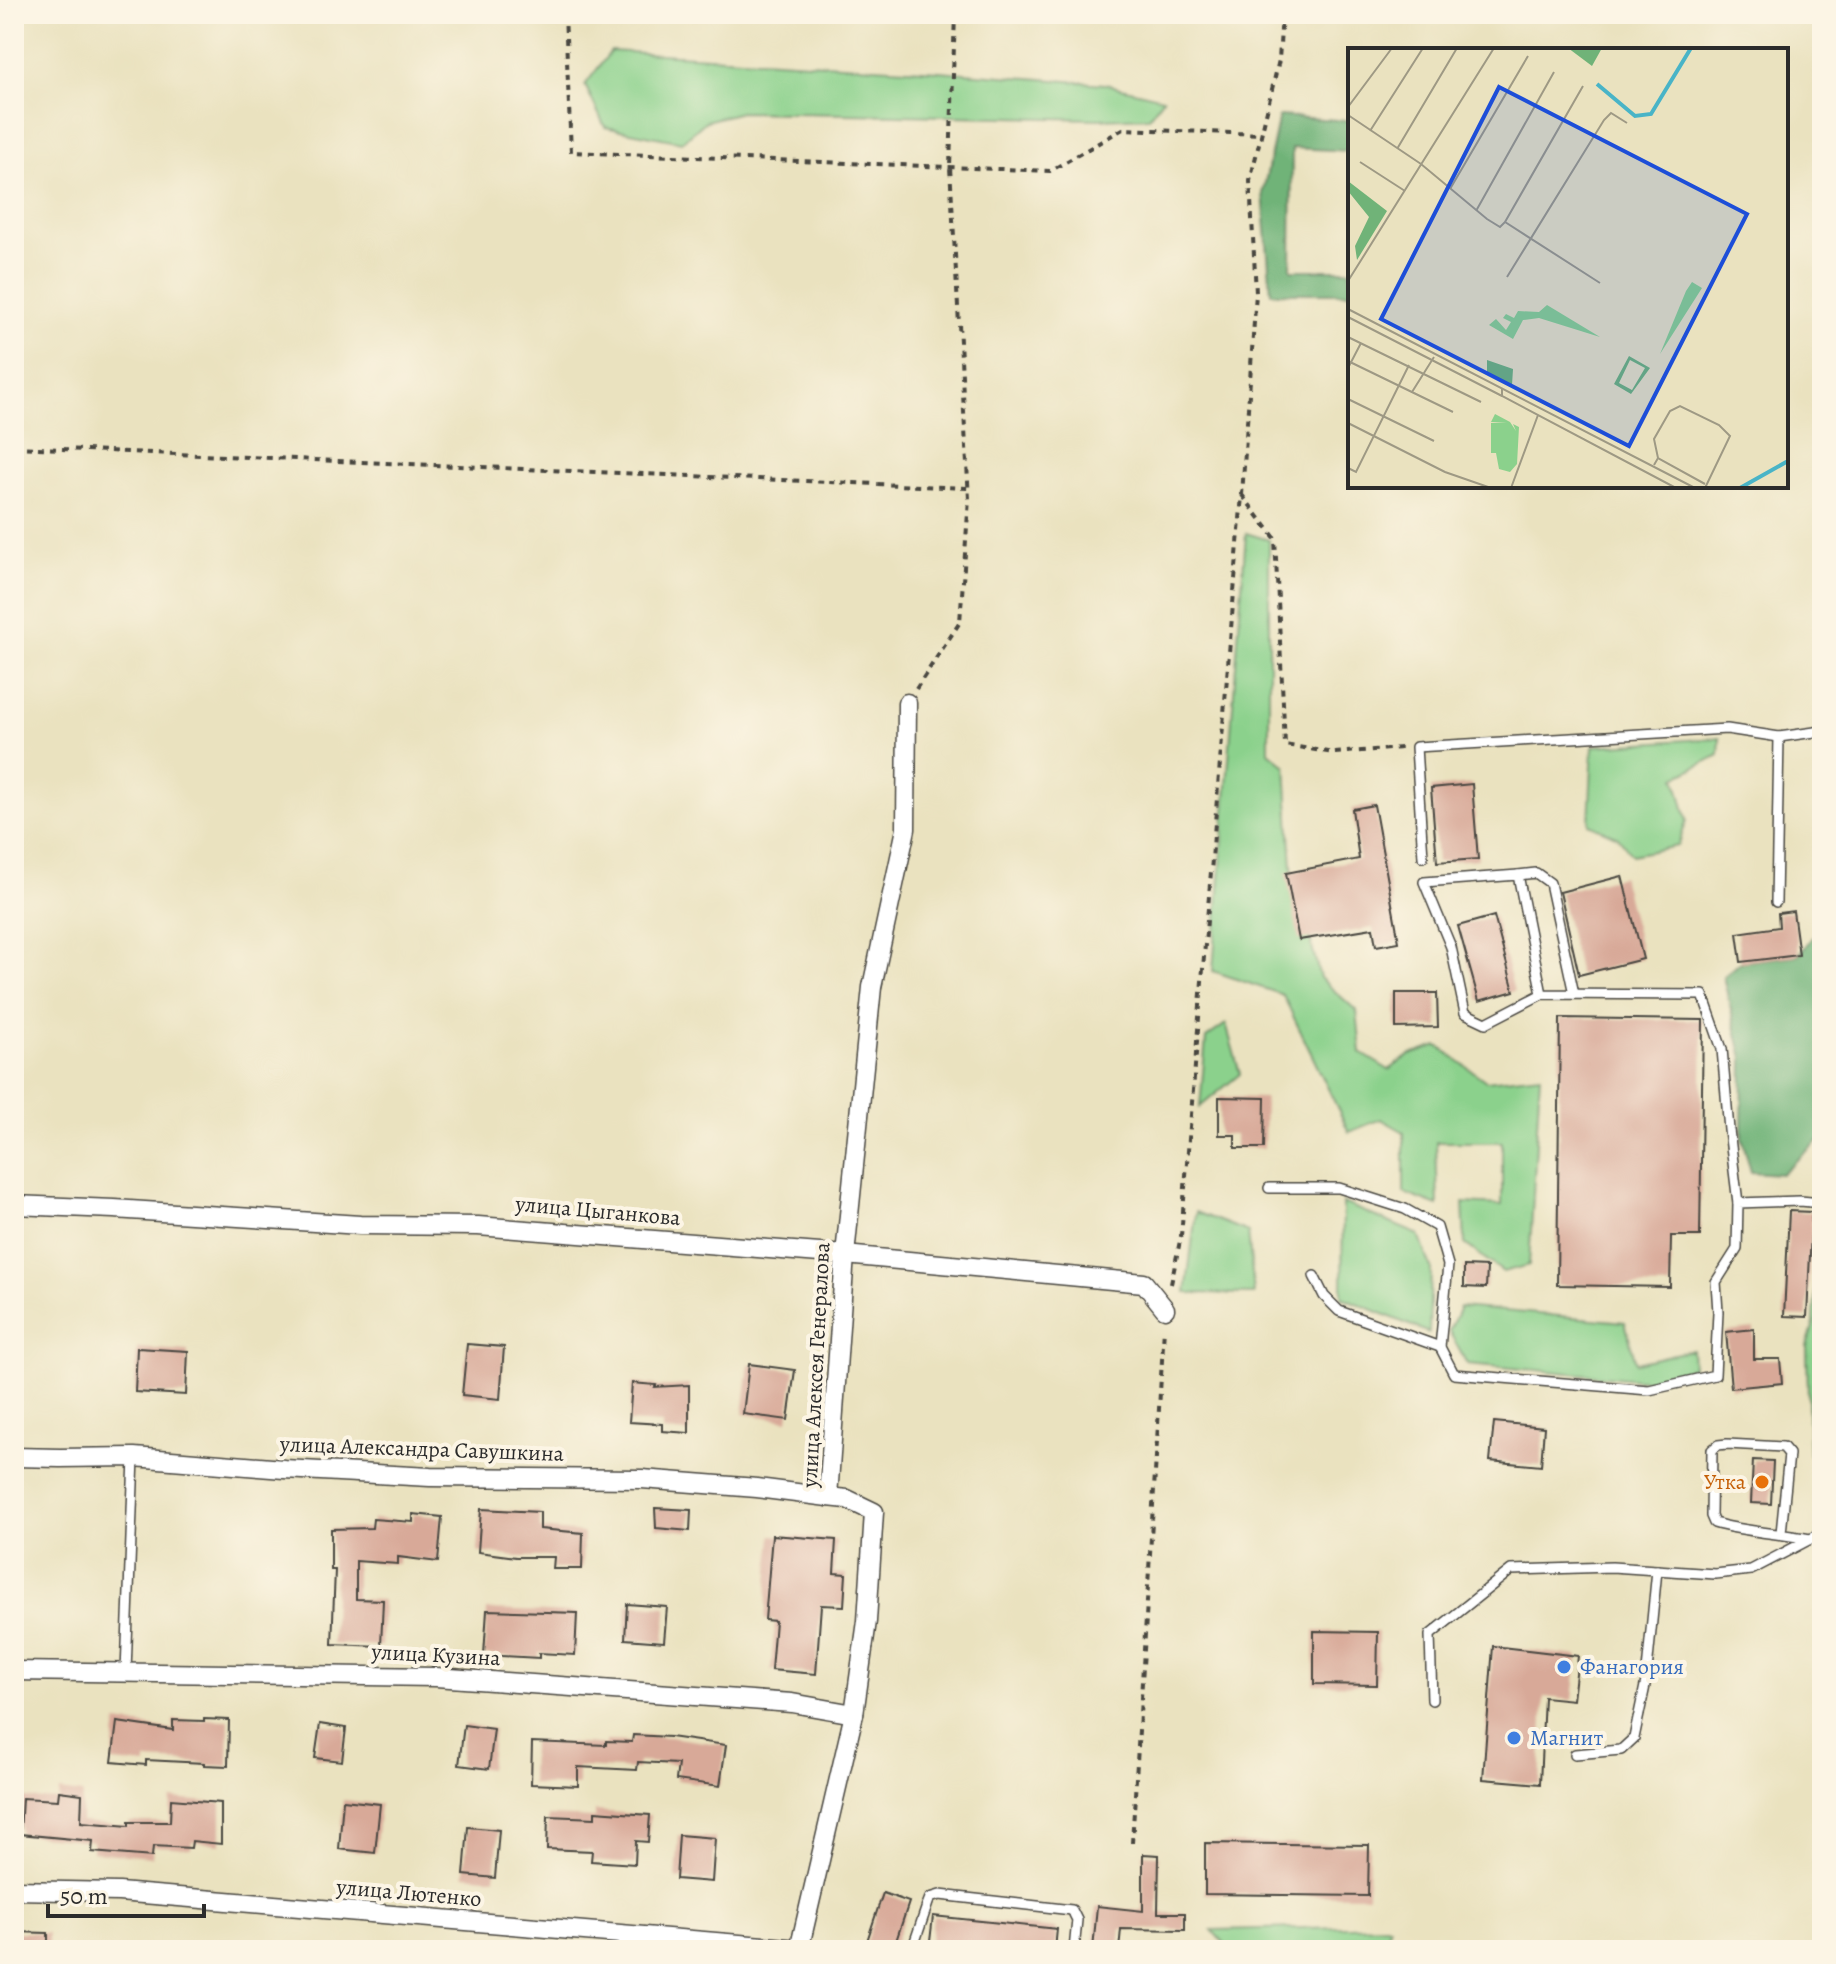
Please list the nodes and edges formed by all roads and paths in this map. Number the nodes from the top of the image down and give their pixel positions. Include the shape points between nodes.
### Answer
1 (565, 14) edge
2 (955, 14) edge
3 (1282, 14) edge
4 (1261, 134) junction
5 (950, 167) junction
6 (14, 447) edge
7 (968, 488) junction
8 (1242, 495) junction
9 (907, 703) joint
10 (1822, 731) edge
11 (1779, 737) junction
12 (1416, 747) junction
13 (1423, 857) dead end
14 (1518, 875) junction
15 (1776, 902) dead end
16 (1542, 994) junction
17 (1574, 994) junction
18 (1269, 1188) dead end
19 (1738, 1203) junction
20 (1822, 1203) edge
21 (14, 1205) edge
22 (845, 1255) junction
23 (1314, 1276) dead end
24 (1165, 1309) junction
25 (1440, 1347) junction
26 (14, 1457) edge
27 (134, 1457) junction
28 (828, 1497) junction
29 (1781, 1533) junction
30 (1822, 1533) edge
31 (1810, 1539) junction
32 (1657, 1570) junction
33 (14, 1671) edge
34 (126, 1672) junction
35 (1432, 1700) dead end
36 (854, 1714) junction
37 (1575, 1754) dead end
38 (1132, 1843) dead end
39 (14, 1890) edge
40 (799, 1950) edge
41 (912, 1950) edge
42 (1074, 1950) edge

1 - 5 path via 571,152
2 - 5 path
3 - 4 path via 1279,60
4 - 5 path via 1123,129 1050,171
4 - 8 path via 1250,181 1256,293
5 - 7 path
6 - 7 path
7 - 9 path via 960,622
8 - 12 path via 1275,538 1285,745 1334,753
8 - 24 path via 1181,1236
9 - 22 street, улица Алексея Генералова via 906,829 872,987
10 - 11 lane
11 - 12 lane via 1727,729
11 - 15 lane
12 - 13 lane
14 - 16 lane
14 - 16 lane via 1424,882 1451,947 1465,1013 1486,1023
14 - 17 lane via 1536,873 1550,883
16 - 17 lane
17 - 19 lane via 1703,995 1722,1049
18 - 25 lane via 1339,1188 1405,1209 1437,1227 1448,1265
19 - 20 lane
19 - 25 lane via 1737,1249 1716,1282 1715,1375 1649,1390 1454,1374
21 - 22 street, улица Цыганкова via 360,1225 478,1226
22 - 24 street, улица Цыганкова via 1144,1283
22 - 28 street, улица Алексея Генералова
23 - 25 lane via 1339,1311
24 - 38 path
26 - 27 street, улица Александра Савушкина
27 - 28 street, улица Александра Савушкина via 415,1476 642,1479
27 - 34 lane
28 - 36 street, улица Алексея Генералова via 874,1512
29 - 29 lane via 1714,1523 1712,1450 1718,1445 1783,1447 1789,1454
29 - 31 lane
30 - 31 lane
31 - 32 lane via 1751,1570
32 - 35 lane via 1511,1570 1430,1635
32 - 37 lane via 1646,1681 1634,1738 1621,1750
33 - 34 street, улица Кузина
34 - 36 street, улица Кузина via 436,1677 792,1703
36 - 40 street, улица Алексея Генералова
39 - 40 street, улица Лютенко via 119,1892
41 - 42 lane via 930,1898 940,1895 1072,1910 1077,1920

